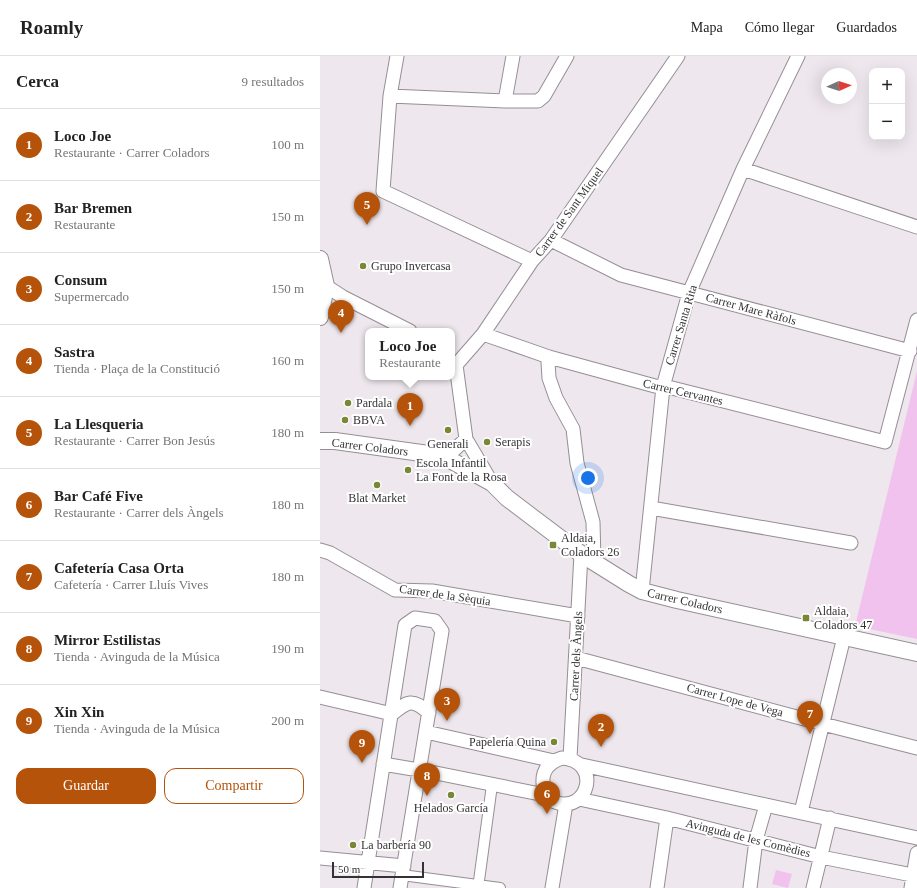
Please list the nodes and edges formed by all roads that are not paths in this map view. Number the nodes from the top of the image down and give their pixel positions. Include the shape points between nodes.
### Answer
1 (397, 56) edge
2 (513, 56) edge
3 (567, 56) edge
4 (678, 56) edge
5 (798, 56) edge
6 (390, 96) junction
7 (505, 101) junction
8 (743, 169) junction
9 (917, 227) edge
10 (551, 240) junction
11 (320, 259) edge
12 (532, 261) junction
13 (326, 286) junction
14 (689, 293) junction
15 (320, 316) edge
16 (917, 320) edge
17 (404, 328) edge
18 (483, 334) junction
19 (910, 351) junction
20 (549, 357) junction
21 (455, 362) edge
22 (455, 369) edge
23 (663, 387) junction
24 (466, 439) junction
25 (320, 441) edge
26 (443, 456) junction
27 (492, 483) junction
28 (651, 508) junction
29 (851, 543) dead end
30 (320, 550) edge
31 (587, 558) junction
32 (642, 591) junction
33 (578, 616) junction
34 (844, 638) junction
35 (917, 653) edge
36 (576, 658) junction
37 (320, 697) edge
38 (429, 713) junction
39 (392, 714) junction
40 (823, 724) junction
41 (426, 732) junction
42 (917, 748) edge
43 (570, 758) junction
44 (554, 760) junction
45 (383, 764) junction
46 (582, 765) junction
47 (419, 770) junction
48 (492, 785) junction
49 (545, 795) junction
50 (579, 799) junction
51 (566, 804) junction
52 (766, 805) junction
53 (800, 812) junction
54 (667, 818) junction
55 (830, 818) junction
56 (917, 838) edge
57 (756, 840) junction
58 (917, 853) edge
59 (821, 857) junction
60 (320, 858) edge
61 (368, 862) junction
62 (403, 870) junction
63 (914, 880) edge
64 (478, 887) edge
65 (364, 888) edge
66 (400, 888) edge
67 (500, 888) edge
68 (552, 888) edge
69 (656, 888) edge
70 (750, 888) edge
71 (813, 888) edge

1 - 6 street
2 - 7 street
3 - 7 street via 544,96 538,101
4 - 10 street, Carrer de Sant Miquel
5 - 8 street, Carrer Santa Rita
6 - 7 street
6 - 12 street via 383,191
8 - 9 street
8 - 14 street, Carrer Santa Rita
10 - 12 street, Carrer de Sant Miquel
10 - 14 street, Carrer Mare Ràfols via 621,275
11 - 13 street
12 - 18 street, Carrer de Sant Miquel
13 - 15 street
13 - 17 street
14 - 19 street, Carrer Mare Ràfols
14 - 23 street, Carrer Santa Rita
16 - 19 street
18 - 20 street, Carrer Cervantes
18 - 21 street, Carrer de Sant Miquel
19 - 23 street, Carrer Cervantes via 885,442
20 - 23 street, Carrer Cervantes
20 - 31 street, Carrer dels Àngels via 549,378 572,430 577,462 593,522
22 - 24 street
23 - 28 street, Carrer Santa Rita
24 - 26 street
24 - 27 street
25 - 26 street, Carrer Coladors
26 - 27 street, Carrer Coladors
27 - 31 street, Carrer Coladors via 507,498
28 - 29 street
28 - 32 street, Carrer Santa Rita
30 - 33 street, Carrer de la Sèquia via 330,552 395,590 432,591
31 - 32 street, Carrer Coladors
31 - 33 street, Carrer dels Àngels
32 - 34 street, Carrer Coladors
33 - 36 street, Carrer dels Àngels
34 - 35 street, Carrer Coladors
34 - 40 street
36 - 40 street, Carrer Lope de Vega
36 - 43 street, Carrer dels Àngels
37 - 39 street
38 - 39 street via 412,703 405,704
38 - 39 street via 442,631 435,621 415,618 405,625
38 - 41 street
39 - 45 street
40 - 42 street, Carrer Lope de Vega
40 - 53 street
41 - 44 street
41 - 47 street
43 - 44 street
43 - 46 street
44 - 49 street via 547,766 544,776
45 - 47 street
45 - 61 street
46 - 50 street via 587,775 587,785
46 - 52 street
47 - 48 street
47 - 62 street
48 - 49 street
48 - 64 street
49 - 51 street via 555,802
50 - 51 street
50 - 54 street, Avinguda de les Comèdies
51 - 68 street
52 - 53 street
52 - 57 street
53 - 55 street
54 - 57 street, Avinguda de les Comèdies
54 - 69 street
55 - 56 street
55 - 59 street
57 - 59 street, Avinguda de les Comèdies
57 - 70 street
58 - 63 street
59 - 63 street, Avinguda de les Comèdies
59 - 71 street
60 - 61 street
61 - 62 street
61 - 65 street
62 - 64 street
62 - 66 street
64 - 67 street

